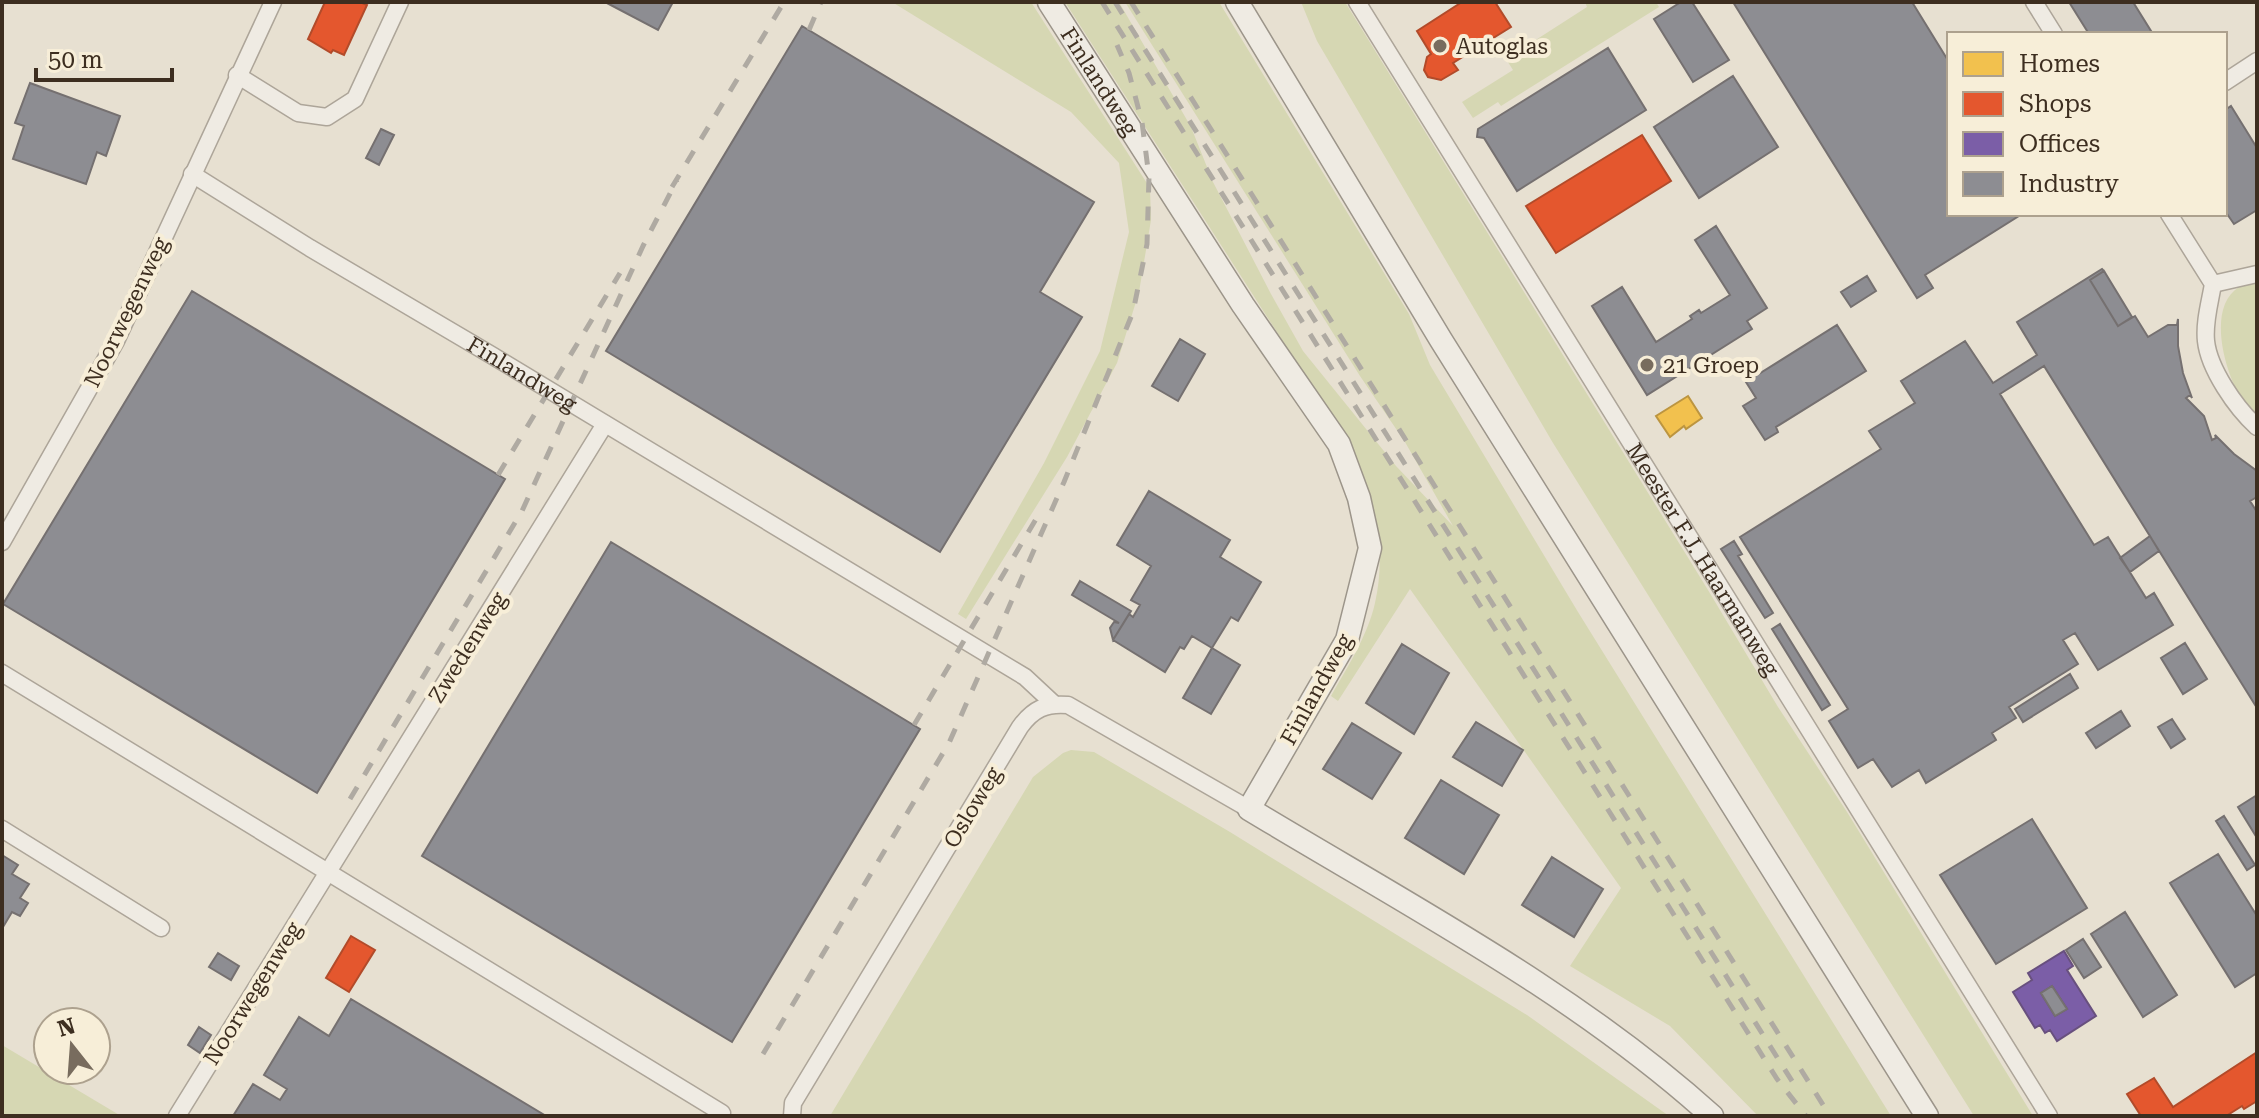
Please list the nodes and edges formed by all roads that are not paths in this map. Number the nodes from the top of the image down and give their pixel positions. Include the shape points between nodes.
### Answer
1 (273, 2) edge
2 (400, 2) edge
3 (1049, 2) edge
4 (1237, 2) edge
5 (1357, 2) edge
6 (2034, 2) edge
7 (2053, 32) edge
8 (2257, 61) edge
9 (237, 75) junction
10 (2227, 81) edge
11 (192, 174) junction
12 (2170, 216) edge
13 (2257, 274) edge
14 (2213, 284) junction
15 (605, 424) junction
16 (2257, 427) edge
17 (2, 542) edge
18 (2, 673) edge
19 (1054, 704) junction
20 (1249, 809) junction
21 (2, 829) edge
22 (328, 870) junction
23 (161, 928) dead end
24 (722, 1113) dead end
25 (177, 1116) edge
26 (792, 1116) edge
27 (1712, 1116) edge
28 (1927, 1116) edge
29 (2049, 1116) edge

1 - 9 street, Noorwegenweg
2 - 9 street via 355,99 327,117 298,113
3 - 20 street, Finlandweg via 1243,305 1339,444 1359,498 1370,548 1347,640
4 - 28 street via 1449,353
5 - 29 street, Meester F.J. Haarmanweg
6 - 7 street
8 - 10 street
9 - 11 street, Noorwegenweg
11 - 15 street, Finlandweg
11 - 17 street, Noorwegenweg via 116,341
12 - 14 street
13 - 14 street
14 - 16 street via 2206,343 2224,388
15 - 19 street, Finlandweg via 1025,677
15 - 22 street, Zwedenweg
18 - 22 street
19 - 20 street via 1096,719
19 - 26 street, Osloweg via 1040,707 1020,727 793,1103
20 - 27 street via 1574,1009 1648,1061
21 - 23 street
22 - 24 street
22 - 25 street, Noorwegenweg

